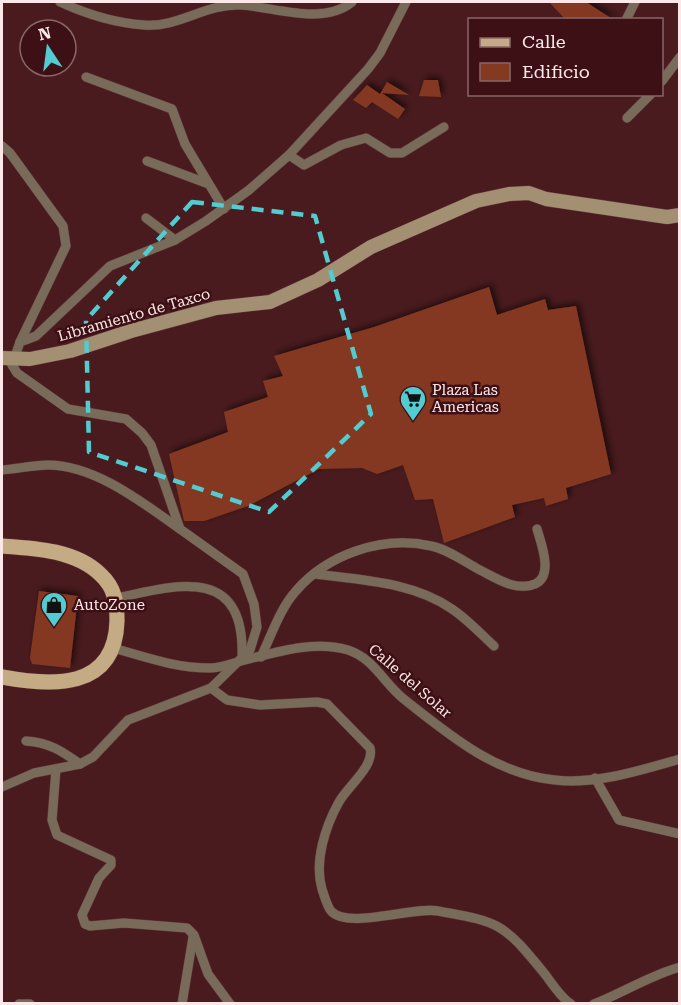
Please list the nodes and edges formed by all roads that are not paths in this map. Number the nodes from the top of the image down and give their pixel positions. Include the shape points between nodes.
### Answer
1 (60, 2) edge
2 (406, 2) edge
3 (635, 2) edge
4 (348, 4) edge
5 (627, 18) edge
6 (680, 57) edge
7 (665, 68) edge
8 (86, 77) dead end
9 (649, 96) edge
10 (627, 118) dead end
11 (444, 127) dead end
12 (2, 146) edge
13 (289, 155) junction
14 (147, 161) dead end
15 (206, 183) junction
16 (224, 209) junction
17 (680, 215) edge
18 (146, 218) dead end
19 (175, 240) junction
20 (20, 342) junction
21 (7, 358) edge
22 (2, 470) edge
23 (180, 529) junction
24 (537, 529) dead end
25 (2, 546) edge
26 (315, 574) junction
27 (117, 598) junction
28 (494, 646) dead end
29 (113, 648) junction
30 (242, 657) junction
31 (261, 657) junction
32 (233, 664) junction
33 (2, 677) edge
34 (211, 688) junction
35 (26, 741) dead end
36 (680, 759) edge
37 (80, 764) junction
38 (56, 769) junction
39 (595, 778) junction
40 (2, 787) edge
41 (680, 834) edge
42 (194, 934) junction
43 (680, 967) edge
44 (19, 1004) edge
45 (30, 1004) edge
46 (182, 1004) edge
47 (230, 1004) edge
48 (571, 1004) edge
49 (594, 1004) edge

1 - 4 street via 117,22 159,26 213,8 239,5 308,13
2 - 13 street via 368,69
3 - 5 street
6 - 7 street
8 - 15 street via 172,109
9 - 10 street
11 - 13 street via 402,153 390,153 366,138 341,145 304,165
12 - 20 street via 63,226 67,240
13 - 16 street
14 - 15 street
15 - 16 street
16 - 19 street
17 - 21 main road, Libramiento de Taxco via 667,217 529,193 495,195 371,247 309,285 270,302 216,308 70,351
18 - 19 street
19 - 20 street via 110,266 36,336
20 - 21 street
21 - 23 street via 17,373 68,409 126,419 142,433 151,445
22 - 23 street via 48,465 75,469 110,484
23 - 30 street via 239,570 247,581 254,604 256,635
24 - 26 street via 544,558 543,576 537,583 523,586 508,584 432,546 399,542 348,554
25 - 27 main road via 42,548 69,555 101,574
26 - 28 street via 380,582 422,593 453,609
26 - 31 street via 294,593
27 - 29 main road
27 - 30 street via 186,585 208,587 231,604 243,633
29 - 32 street, Calle del Solar via 178,667
29 - 33 main road via 101,665 83,677 60,684
30 - 32 street
31 - 32 street, Calle del Solar
31 - 39 street, Calle del Solar via 304,647 347,650 366,658 401,698 487,758 521,774 556,781
32 - 34 street
34 - 37 street via 128,720 93,757
34 - 48 street via 227,700 260,705 327,704 370,748 370,759 339,801 319,860 322,888 331,910 338,915 375,918 411,910 435,910 489,921 515,938
35 - 37 street via 40,741 57,748
36 - 39 street, Calle del Solar
37 - 38 street
38 - 40 street via 34,772
38 - 42 street via 52,820 57,835 111,860 82,915 85,924 181,926
39 - 41 street via 619,820
42 - 46 street
42 - 47 street via 208,974
43 - 49 street
44 - 45 street

